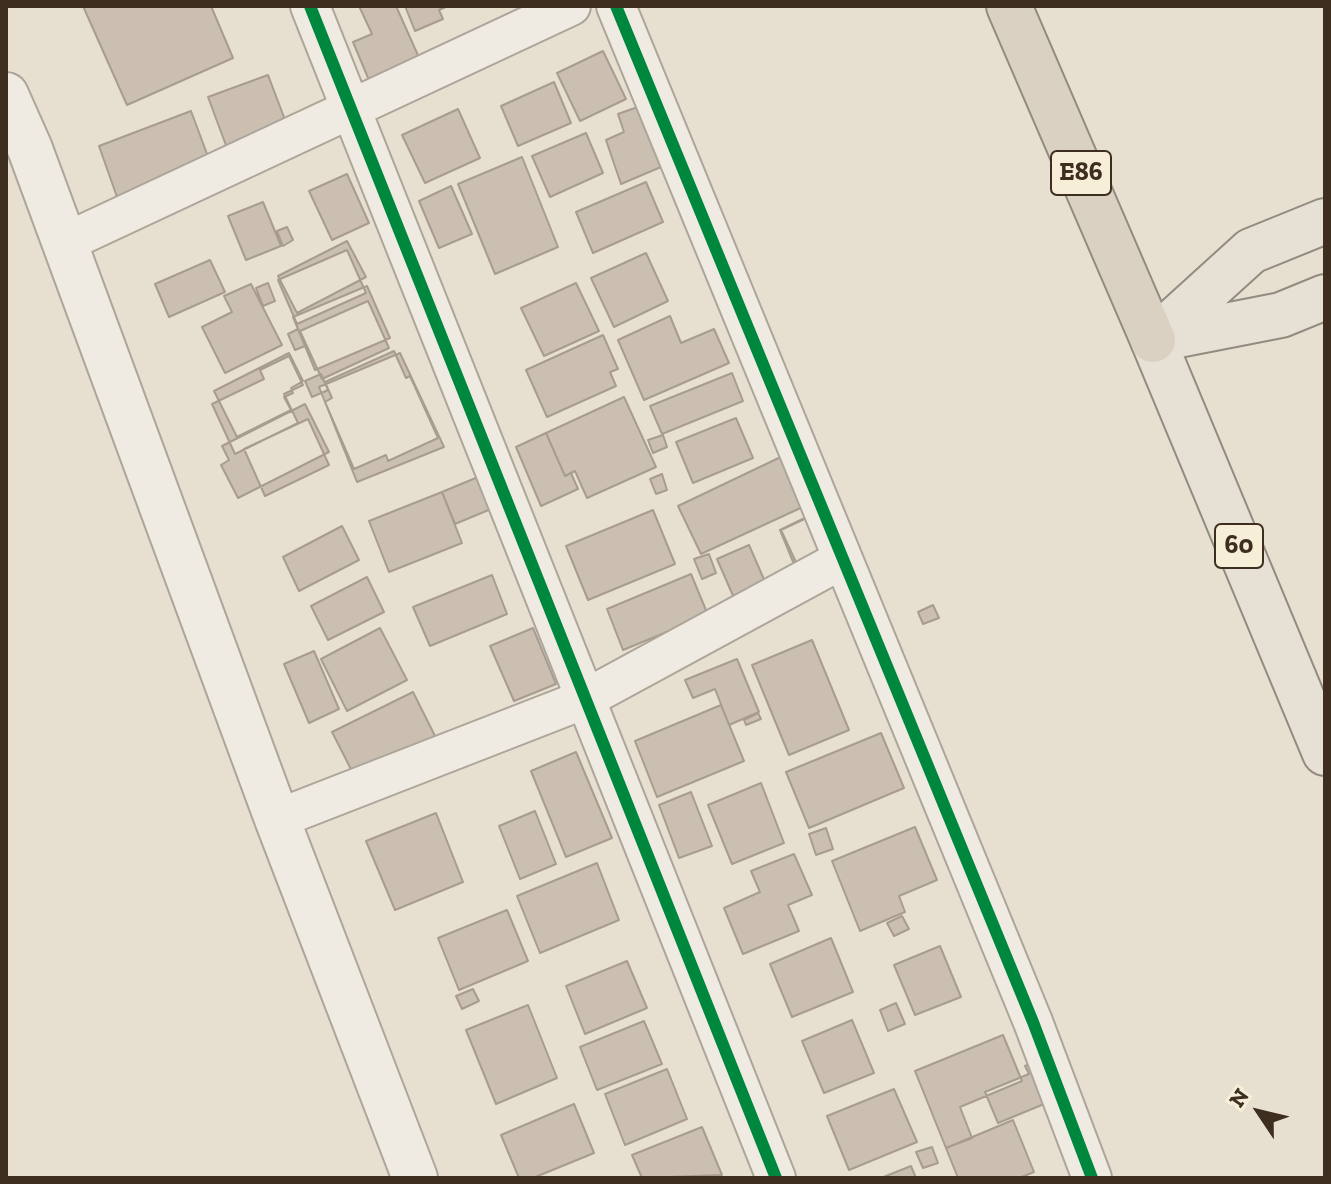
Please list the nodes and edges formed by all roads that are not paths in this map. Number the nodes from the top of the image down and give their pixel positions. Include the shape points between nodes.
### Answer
1 (310, 6) edge
2 (571, 6) edge
3 (616, 6) edge
4 (1009, 6) edge
5 (6, 95) edge
6 (352, 107) junction
7 (18, 154) edge
8 (1325, 221) edge
9 (64, 243) junction
10 (1325, 297) edge
11 (1153, 340) junction
12 (841, 560) junction
13 (585, 699) junction
14 (1325, 753) edge
15 (277, 819) junction
16 (415, 1178) edge
17 (776, 1178) edge
18 (1092, 1178) edge

1 - 6 street
2 - 6 street
3 - 12 street
4 - 11 highway, E86
5 - 7 street
6 - 9 street
6 - 13 street
7 - 9 street
8 - 11 main road via 1251,251
9 - 15 street
10 - 11 main road via 1281,315
11 - 14 main road, 60
12 - 13 street
12 - 18 street via 1033,1022
13 - 15 street
13 - 17 street
15 - 16 street

